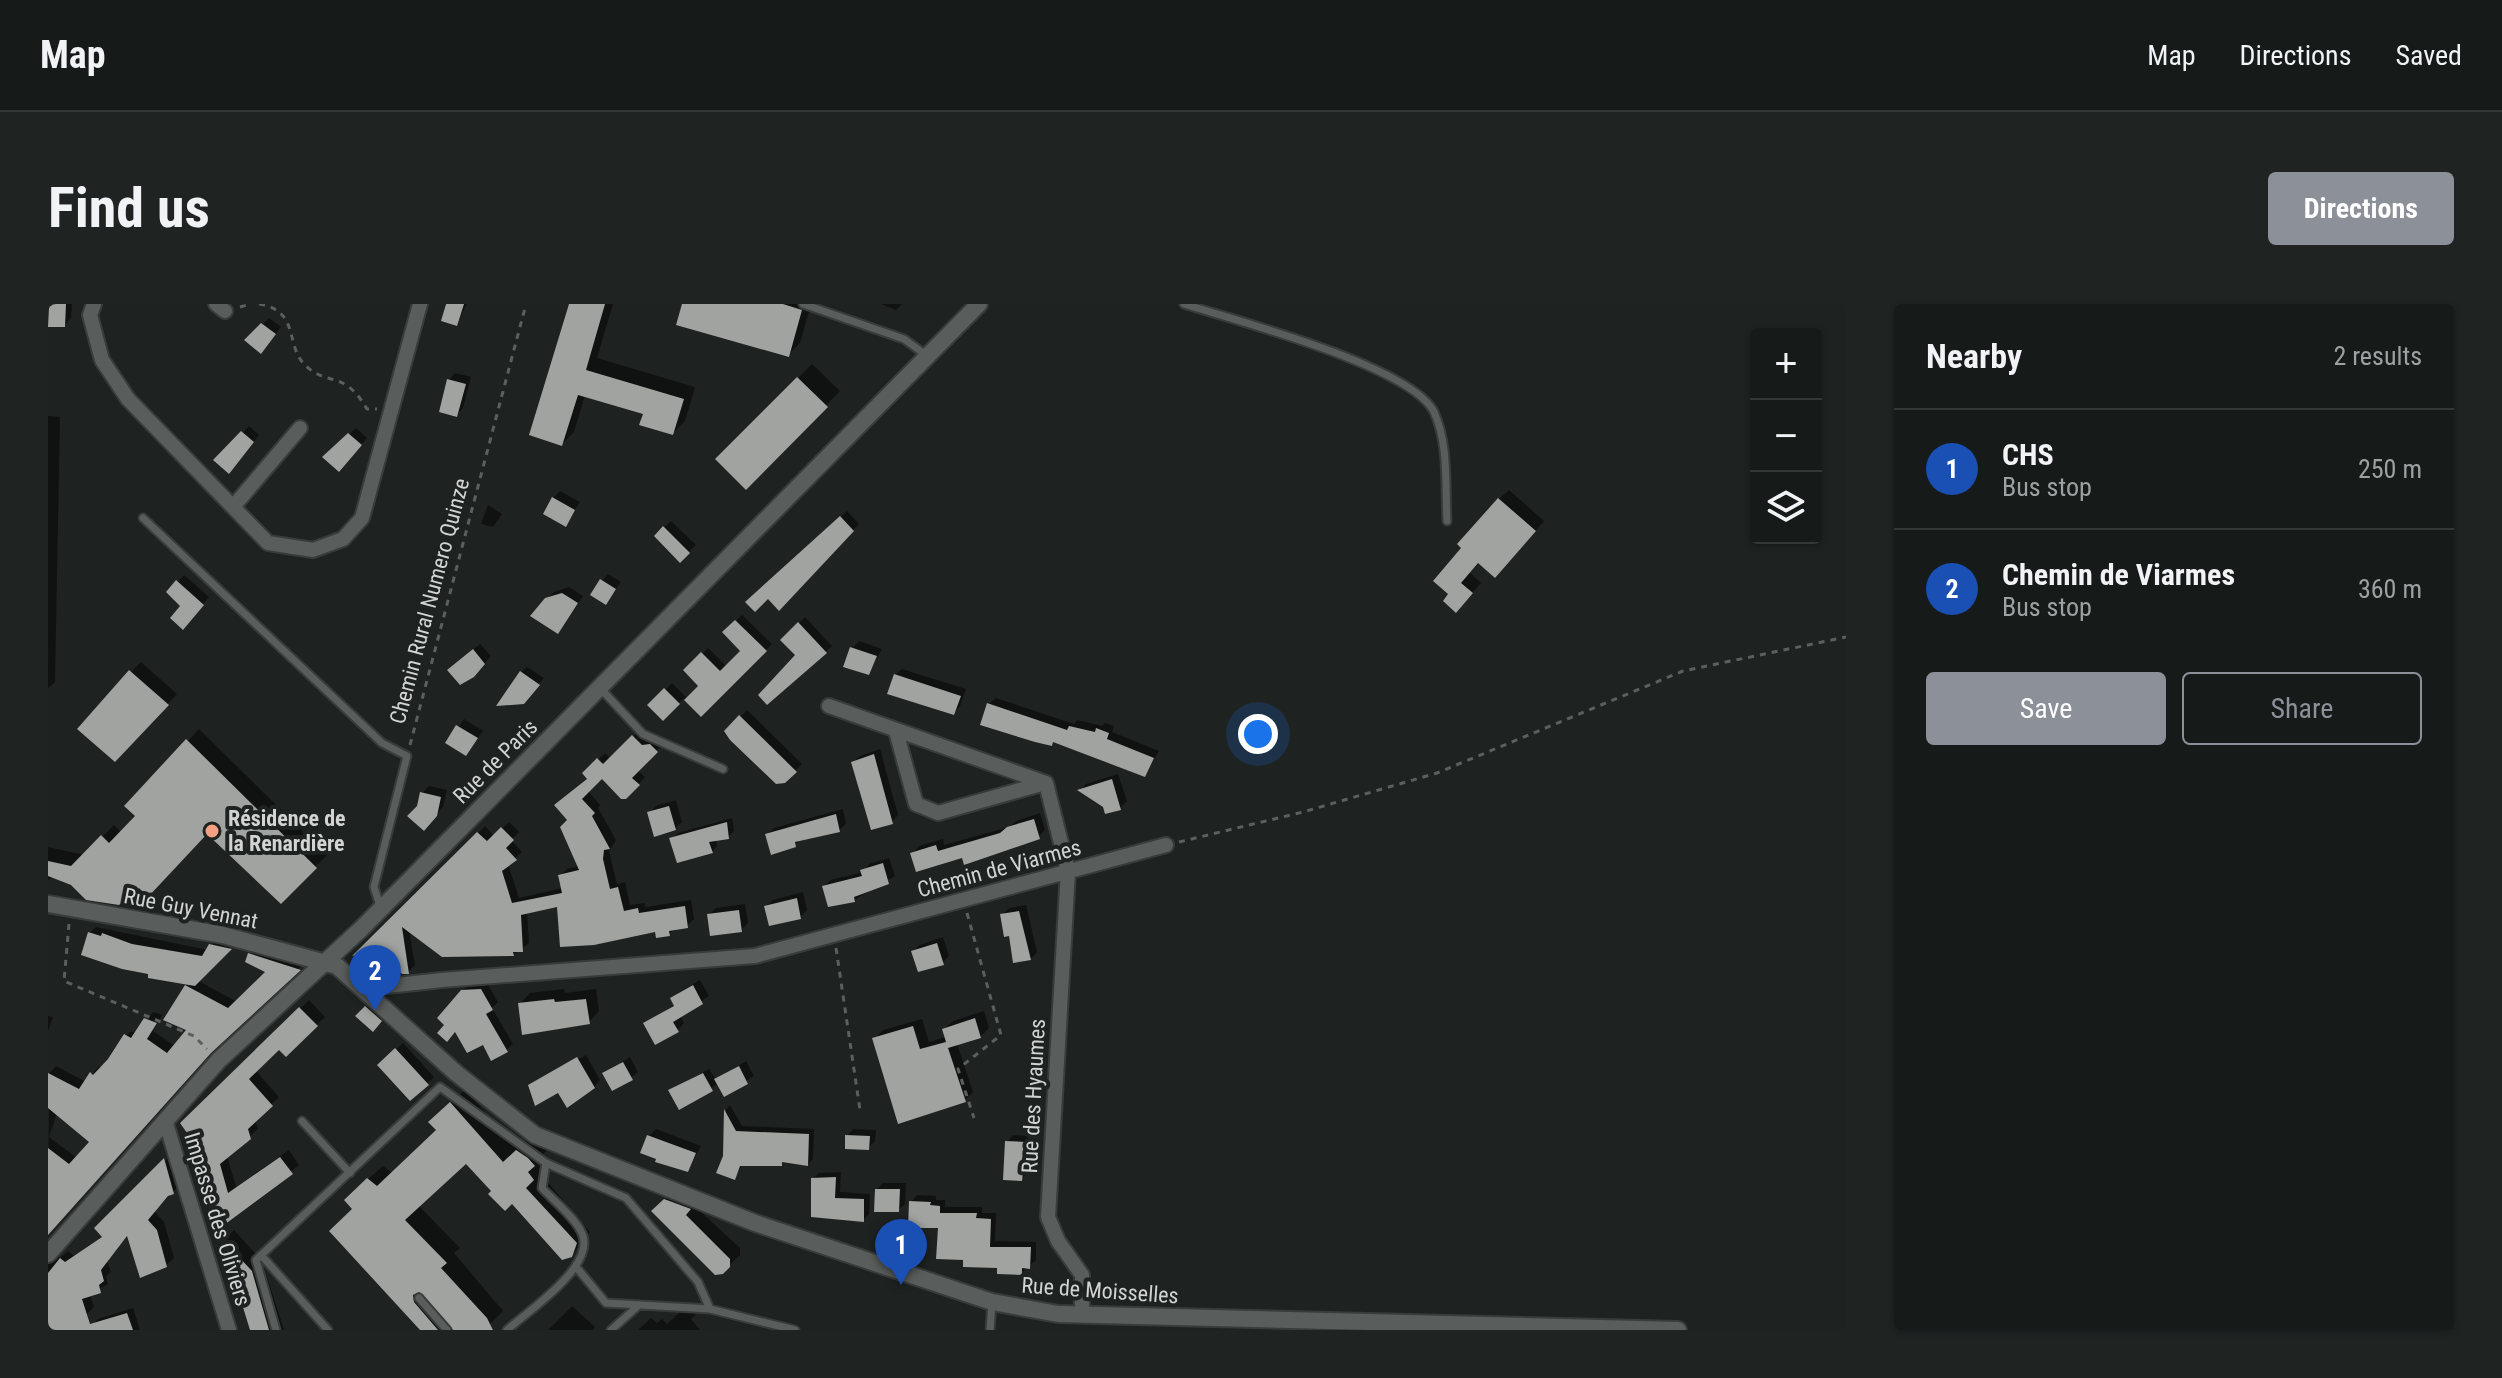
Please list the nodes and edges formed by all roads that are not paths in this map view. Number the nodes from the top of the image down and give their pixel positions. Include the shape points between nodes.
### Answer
1 (94, 304) edge
2 (420, 304) edge
3 (803, 304) edge
4 (979, 304) edge
5 (1184, 304) edge
6 (928, 356) junction
7 (300, 428) dead end
8 (233, 507) junction
9 (143, 518) dead end
10 (1447, 521) dead end
11 (600, 688) junction
12 (829, 706) dead end
13 (896, 731) junction
14 (723, 769) dead end
15 (1046, 783) junction
16 (1166, 845) road end
17 (1068, 871) junction
18 (48, 904) edge
19 (381, 908) junction
20 (318, 968) junction
21 (369, 994) junction
22 (165, 1120) junction
23 (302, 1121) dead end
24 (546, 1163) junction
25 (350, 1173) junction
26 (48, 1254) edge
27 (261, 1255) junction
28 (577, 1268) junction
29 (419, 1298) dead end
30 (992, 1302) junction
31 (639, 1305) junction
32 (710, 1309) junction
33 (1082, 1314) junction
34 (229, 1330) edge
35 (276, 1330) edge
36 (328, 1330) edge
37 (447, 1330) edge
38 (507, 1330) edge
39 (611, 1330) edge
40 (795, 1330) edge
41 (990, 1330) edge
42 (1678, 1330) edge

1 - 8 street via 90,315 102,360 128,399
2 - 8 street via 362,518 343,539 313,550 268,543
3 - 6 lane via 904,339
4 - 6 street, Rue de Paris
5 - 10 lane via 1317,346 1420,392 1441,432
6 - 11 street, Rue de Paris
7 - 8 street
9 - 19 lane, Chemin Rural Numero Quinze via 382,743 407,756 374,887
11 - 14 lane via 643,734
11 - 19 street, Rue de Paris
12 - 13 street
13 - 15 street
13 - 15 street via 916,804 938,813
15 - 17 street, Rue des Hyaumes
16 - 17 street, Chemin de Viarmes
17 - 21 street, Chemin de Viarmes via 755,956 442,980 378,987
17 - 33 street, Rue des Hyaumes via 1048,1217 1082,1275
18 - 20 street, Rue Guy Vennat via 223,935
19 - 20 street, Rue de Paris
20 - 21 street, Rue de Moisselles via 337,966
20 - 22 street, Rue de Paris via 219,1060
21 - 30 street, Rue de Moisselles via 535,1135 755,1223
22 - 26 street, Rue de Paris
22 - 34 street, Impasse des Oliviers
23 - 25 lane
24 - 25 lane via 440,1087
24 - 28 lane via 542,1188 583,1233 585,1250
24 - 32 lane via 626,1198 698,1282
25 - 27 lane
27 - 35 lane via 256,1260
27 - 36 lane
28 - 31 lane via 606,1303
28 - 38 lane
29 - 37 lane
30 - 33 street, Rue de Moisselles via 1025,1311
30 - 41 lane
31 - 32 lane
31 - 39 lane
32 - 40 lane
33 - 42 street, Rue de Moisselles

